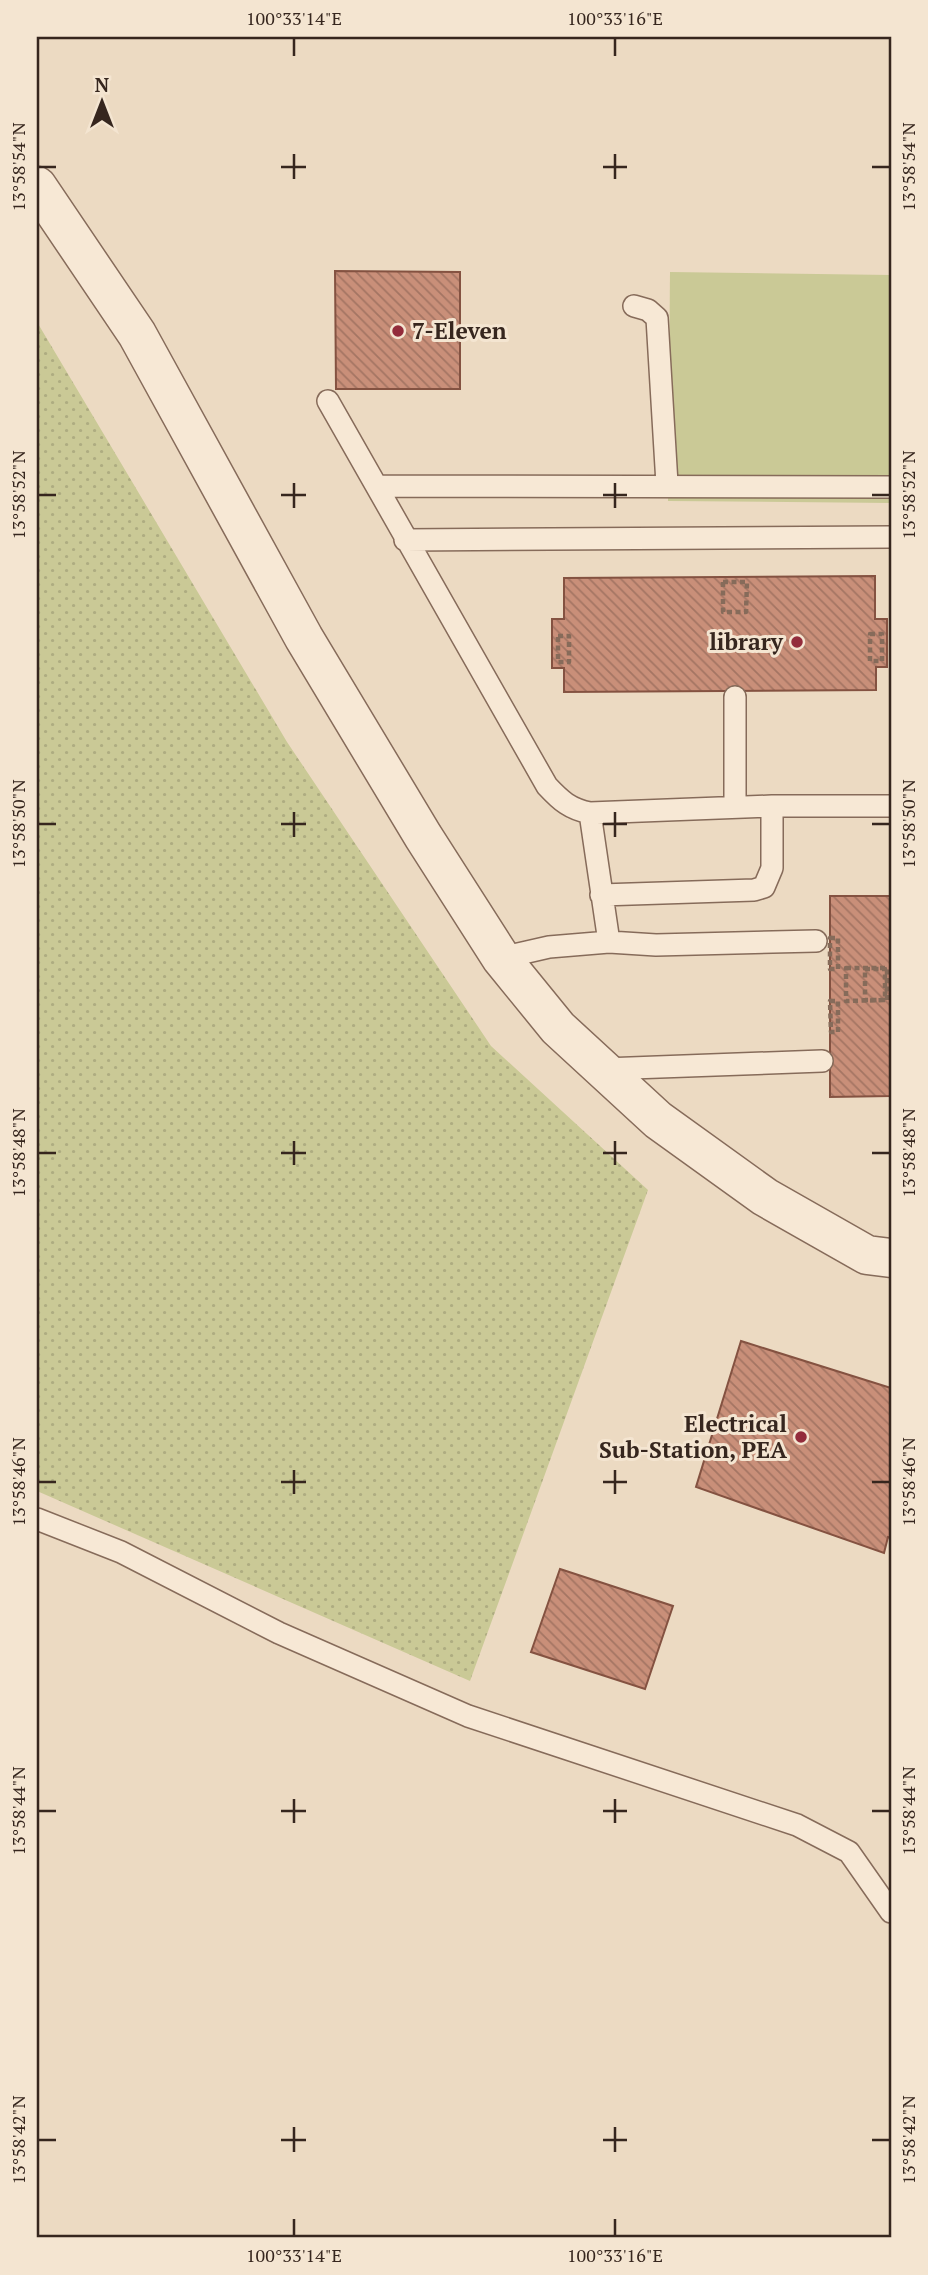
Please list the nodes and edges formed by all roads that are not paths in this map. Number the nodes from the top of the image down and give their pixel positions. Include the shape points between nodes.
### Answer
1 (37, 186) edge
2 (634, 306) dead end
3 (328, 401) dead end
4 (667, 484) junction
5 (377, 486) junction
6 (891, 487) edge
7 (891, 537) edge
8 (405, 540) junction
9 (735, 697) dead end
10 (772, 806) junction
11 (891, 806) edge
12 (735, 807) junction
13 (590, 813) junction
14 (601, 895) junction
15 (816, 941) dead end
16 (600, 942) junction
17 (501, 958) junction
18 (822, 1061) dead end
19 (603, 1069) junction
20 (891, 1258) edge
21 (37, 1519) edge
22 (891, 1912) edge

1 - 17 street via 137,334 304,638
2 - 4 lane via 657,318
3 - 5 lane
4 - 5 lane
4 - 6 lane
5 - 8 lane
7 - 8 lane
8 - 13 lane via 547,786 573,810
9 - 12 lane
10 - 11 lane
10 - 12 lane
10 - 14 lane via 772,868 764,887
12 - 13 lane
13 - 14 lane
14 - 16 lane
15 - 16 lane
16 - 17 lane
17 - 19 street via 558,1028
18 - 19 lane
19 - 20 street via 658,1120 765,1197 867,1255
21 - 22 lane via 121,1552 279,1633 468,1716 797,1825 832,1841 849,1852

